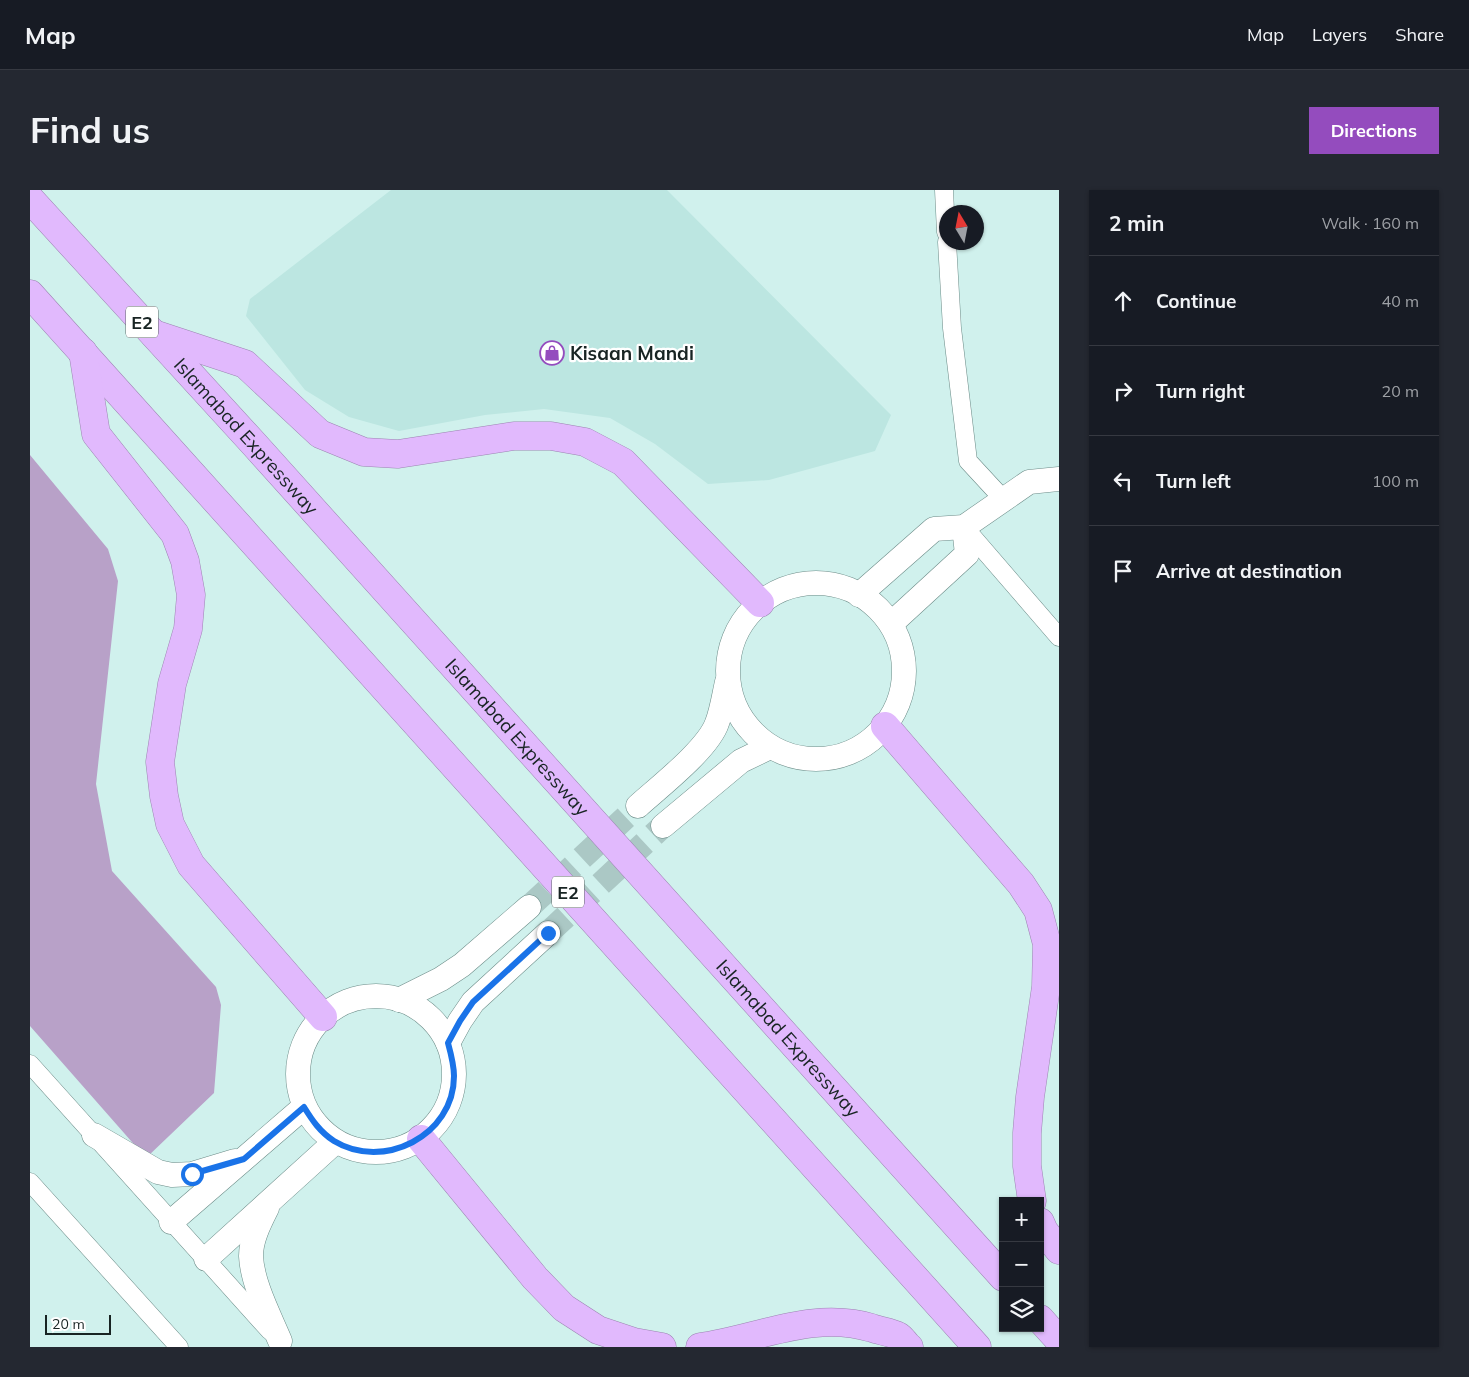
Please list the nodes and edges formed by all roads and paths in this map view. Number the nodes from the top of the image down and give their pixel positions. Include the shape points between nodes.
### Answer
1 (944, 190) edge
2 (30, 199) edge
3 (945, 205) edge
4 (947, 250) edge
5 (30, 294) edge
6 (153, 334) junction
7 (83, 352) junction
8 (1059, 479) edge
9 (1004, 500) junction
10 (964, 527) junction
11 (859, 595) junction
12 (760, 603) junction
13 (893, 622) junction
14 (1059, 637) edge
15 (728, 680) junction
16 (885, 726) junction
17 (770, 747) junction
18 (638, 806) tunnel mouth
19 (664, 826) tunnel mouth
20 (529, 907) tunnel mouth
21 (548, 933) tunnel mouth
22 (399, 1000) junction
23 (323, 1017) junction
24 (448, 1043) junction
25 (30, 1064) edge
26 (304, 1107) junction
27 (94, 1135) junction
28 (421, 1139) junction
29 (335, 1142) junction
30 (244, 1159) junction
31 (30, 1182) edge
32 (1031, 1197) edge
33 (271, 1200) junction
34 (172, 1222) junction
35 (1044, 1231) edge
36 (1059, 1250) edge
37 (206, 1259) junction
38 (999, 1273) edge
39 (1044, 1323) edge
40 (1059, 1340) edge
41 (283, 1344) edge
42 (179, 1347) edge
43 (662, 1347) edge
44 (700, 1347) edge
45 (909, 1347) edge
46 (976, 1347) edge

1 - 3 street
2 - 6 highway, Islamabad Expressway / E2
4 - 9 street via 952,328 968,461
5 - 7 highway, E2
6 - 12 highway via 245,364 320,434 364,452 398,454 514,436 551,436 585,442 623,462
6 - 38 highway, Islamabad Expressway / E2
7 - 23 highway via 96,434 175,534 185,561 191,596 188,629 172,684 160,762 170,824 191,865
7 - 46 highway, E2
8 - 9 street via 1029,482
9 - 10 street
10 - 11 street via 934,529
10 - 13 street via 967,554
10 - 14 street
11 - 12 street via 835,585 808,584 783,590
11 - 13 street
12 - 15 street via 734,637 728,658
13 - 16 street via 903,655 904,680 898,704
15 - 17 street via 732,700 741,718 754,735
15 - 18 street via 717,724 709,738 698,752
16 - 17 street via 867,744 844,755 819,760 794,757
16 - 32 highway via 1021,884 1038,910 1048,944 1046,987 1027,1132
17 - 19 street via 741,761
20 - 22 street via 462,964 441,979
21 - 24 street via 473,1002
22 - 23 street via 379,996 359,998 339,1005
22 - 24 street via 428,1016
23 - 26 street via 301,1050 298,1088
24 - 28 street via 453,1060 451,1095 445,1112
25 - 27 street
26 - 29 street via 312,1121
26 - 30 street
27 - 30 street via 158,1172 172,1175 192,1174
27 - 34 street
28 - 29 street via 401,1149 378,1153 356,1150
28 - 43 highway via 535,1278 564,1308 598,1330
29 - 33 street
30 - 34 street
31 - 42 street
33 - 37 street
33 - 41 street via 257,1229 251,1256 258,1288
34 - 37 street
35 - 36 highway
37 - 41 street
39 - 40 highway
44 - 45 highway via 827,1321 859,1324 898,1336

